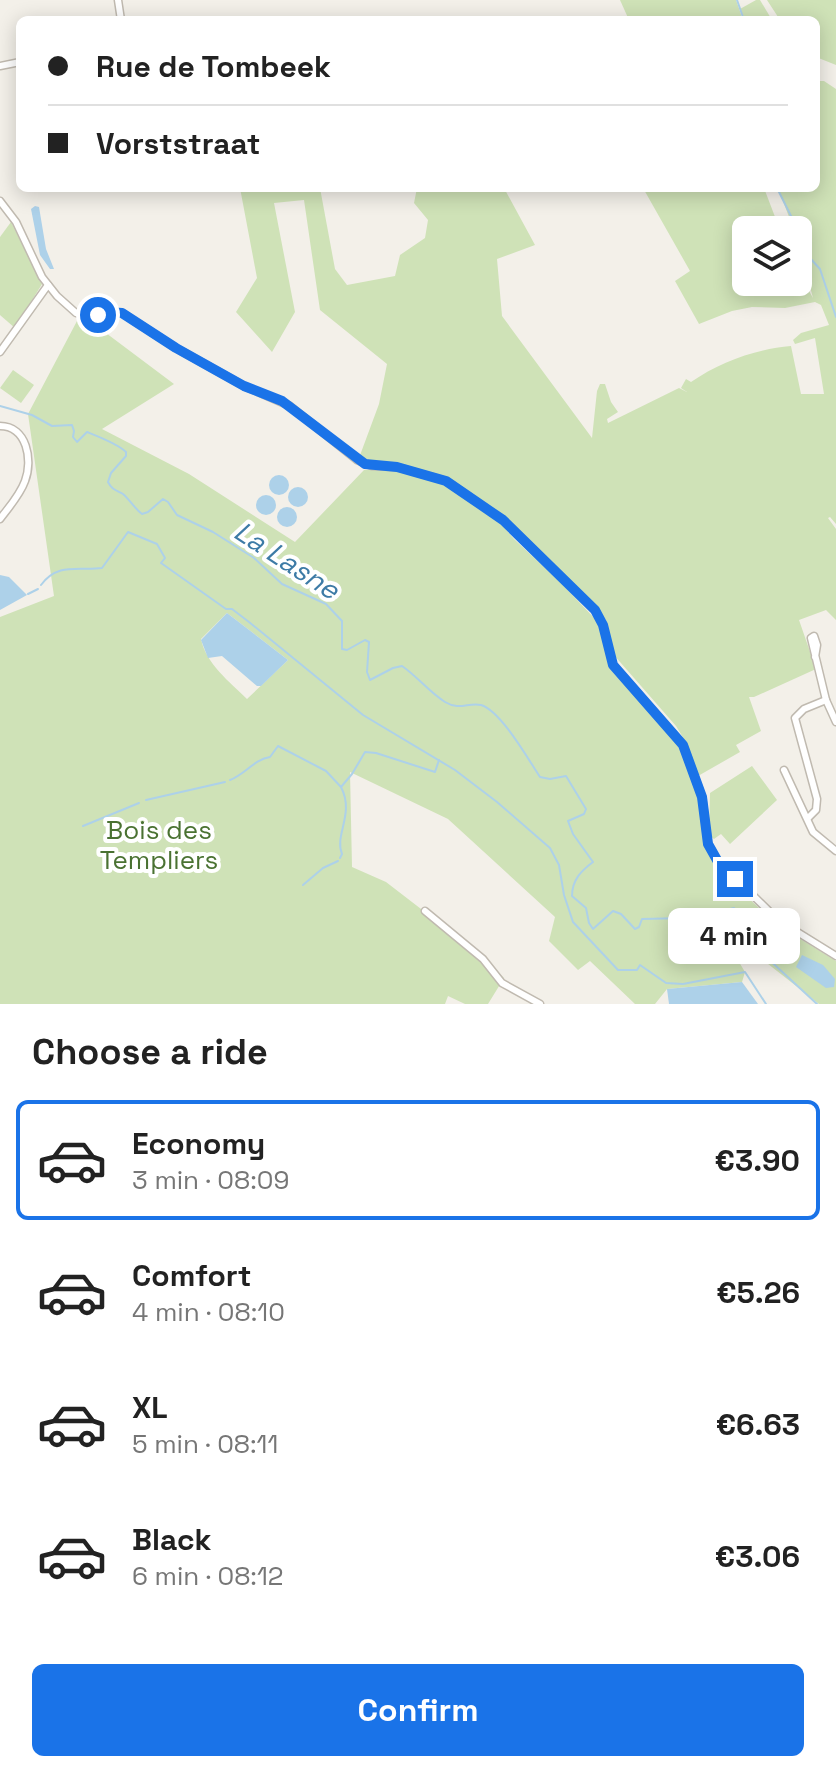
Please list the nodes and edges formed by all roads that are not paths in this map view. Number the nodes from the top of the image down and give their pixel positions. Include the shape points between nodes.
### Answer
1 (0, 201) edge
2 (48, 285) junction
3 (0, 352) edge
4 (0, 426) edge
5 (0, 519) edge
6 (815, 657) dead end
7 (826, 700) junction
8 (836, 722) edge
9 (784, 770) dead end
10 (808, 818) junction
11 (836, 851) edge
12 (425, 911) dead end
13 (836, 956) edge
14 (540, 1004) edge

1 - 2 street
2 - 3 street
2 - 13 street via 76,313 122,313 244,386 290,406 365,464 437,477 503,520 595,610 613,665 683,745 702,797 708,844 717,860 778,920
4 - 5 street via 22,436 28,463 24,485
6 - 7 street
7 - 8 street
7 - 10 street via 795,718 817,799
9 - 10 street
10 - 11 street via 819,839
12 - 14 street via 483,959 503,983

